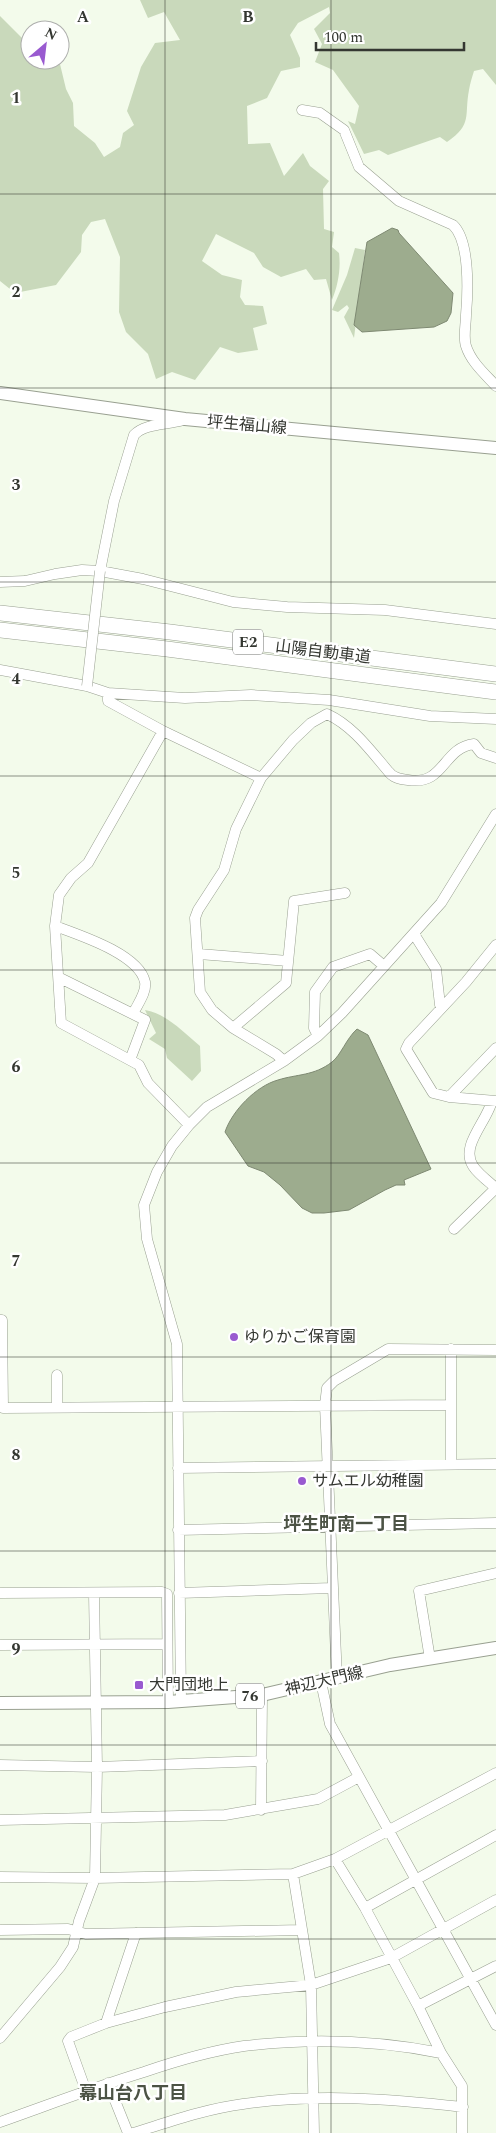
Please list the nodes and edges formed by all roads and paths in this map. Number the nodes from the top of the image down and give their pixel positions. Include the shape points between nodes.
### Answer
1 (302, 110) dead end
2 (496, 386) edge
3 (0, 393) edge
4 (184, 419) junction
5 (494, 445) edge
6 (100, 571) junction
7 (0, 582) edge
8 (0, 613) edge
9 (496, 624) edge
10 (0, 630) edge
11 (0, 670) edge
12 (496, 674) edge
13 (87, 686) junction
14 (496, 692) edge
15 (108, 693) junction
16 (329, 700) junction
17 (327, 714) junction
18 (496, 720) edge
19 (163, 731) junction
20 (496, 758) edge
21 (261, 778) junction
22 (496, 814) edge
23 (345, 893) dead end
24 (55, 926) junction
25 (414, 934) junction
26 (496, 945) edge
27 (199, 954) junction
28 (288, 961) junction
29 (384, 966) junction
30 (60, 978) junction
31 (442, 1007) junction
32 (133, 1014) junction
33 (233, 1028) junction
34 (318, 1036) junction
35 (496, 1048) edge
36 (130, 1060) junction
37 (284, 1061) junction
38 (449, 1097) junction
39 (494, 1101) edge
40 (189, 1125) junction
41 (454, 1229) dead end
42 (0, 1320) edge
43 (451, 1349) junction
44 (496, 1350) edge
45 (57, 1375) dead end
46 (325, 1405) junction
47 (451, 1405) junction
48 (177, 1406) junction
49 (57, 1407) junction
50 (451, 1464) junction
51 (496, 1464) edge
52 (328, 1465) junction
53 (178, 1468) junction
54 (496, 1523) edge
55 (330, 1526) junction
56 (178, 1530) junction
57 (496, 1573) edge
58 (332, 1588) junction
59 (0, 1593) edge
60 (94, 1593) junction
61 (179, 1593) junction
62 (93, 1644) junction
63 (168, 1644) junction
64 (0, 1645) edge
65 (496, 1648) edge
66 (430, 1659) junction
67 (337, 1679) junction
68 (321, 1682) junction
69 (262, 1695) junction
70 (181, 1701) junction
71 (168, 1702) junction
72 (0, 1703) edge
73 (95, 1703) junction
74 (262, 1761) junction
75 (0, 1765) edge
76 (97, 1767) junction
77 (496, 1773) edge
78 (359, 1777) junction
79 (261, 1810) junction
80 (97, 1819) junction
81 (0, 1820) edge
82 (387, 1830) junction
83 (496, 1835) edge
84 (335, 1858) junction
85 (293, 1874) junction
86 (0, 1877) edge
87 (95, 1878) junction
88 (415, 1881) junction
89 (496, 1900) edge
90 (365, 1908) junction
91 (0, 1930) edge
92 (302, 1930) junction
93 (444, 1930) junction
94 (77, 1931) junction
95 (136, 1933) junction
96 (391, 1958) junction
97 (496, 1966) edge
98 (470, 1980) junction
99 (311, 1985) junction
100 (418, 2006) junction
101 (106, 2023) junction
102 (496, 2025) edge
103 (0, 2038) edge
104 (312, 2042) junction
105 (441, 2053) junction
106 (108, 2083) junction
107 (86, 2091) junction
108 (313, 2098) junction
109 (463, 2107) junction
110 (0, 2122) edge
111 (128, 2133) edge
112 (133, 2133) edge
113 (314, 2133) edge
114 (462, 2133) edge

1 - 2 street via 320,113 344,130 359,167 399,201 459,231 468,289 465,345 475,363
3 - 4 main road, 坪生福山線
4 - 5 main road, 坪生福山線
4 - 6 street via 140,428 134,435 114,501
6 - 7 street via 82,570 25,581
6 - 9 street via 233,602 385,610
6 - 13 street, bridge
8 - 12 highway, 山陽自動車道 / E2 via 152,629
10 - 14 highway, 山陽自動車道 / E2
11 - 13 street
13 - 15 street
15 - 16 street via 184,698 251,695
15 - 19 street via 108,701
16 - 17 street
16 - 18 street via 430,716
17 - 20 street via 356,734 392,776 401,779 420,782 432,777 460,746 468,744 474,744 481,753
17 - 21 street via 293,740
19 - 21 street
19 - 24 street via 88,863 71,878 59,895
21 - 27 street via 236,829 224,870 195,918
22 - 25 street via 441,903
23 - 28 street via 294,902
24 - 30 street
24 - 32 street via 94,940 131,961 145,982
25 - 29 street
25 - 31 street via 436,970
26 - 31 street
27 - 28 street
27 - 33 street via 200,992 212,1010
28 - 33 street via 286,983
29 - 34 street
29 - 34 street via 370,954 333,967 315,992 314,1028
30 - 32 street
30 - 36 street via 61,1023
31 - 38 street via 406,1049 433,1093
32 - 36 street via 145,1020
33 - 37 street
34 - 37 street
35 - 38 street
36 - 40 street via 139,1065 148,1082
37 - 40 street via 207,1106
38 - 39 street
39 - 41 street via 470,1144 468,1155 473,1167 496,1188
40 - 48 street via 157,1172 144,1206 147,1239 177,1344
42 - 49 street via 2,1408
43 - 44 street
43 - 46 street via 388,1349 327,1388
43 - 47 street
45 - 49 street
46 - 47 street
46 - 48 street
46 - 52 street
47 - 50 street
48 - 49 street
48 - 53 street
50 - 51 street
50 - 52 street
52 - 53 street
52 - 55 street
53 - 56 street
54 - 55 street
55 - 56 street
55 - 58 street
56 - 61 street
57 - 66 street via 418,1591
58 - 61 street
58 - 67 street
59 - 60 street
60 - 62 street
60 - 63 street via 167,1594
61 - 70 street
62 - 63 street
62 - 64 street
62 - 73 street
63 - 71 street
65 - 66 main road, 神辺大門線 / 76
66 - 67 main road, 神辺大門線 / 76
67 - 68 main road, 神辺大門線 / 76
68 - 69 main road, 神辺大門線 / 76
68 - 78 street via 330,1724
69 - 70 main road, 神辺大門線 / 76
69 - 74 street
70 - 71 main road, 神辺大門線 / 76
71 - 73 main road, 神辺大門線 / 76
72 - 73 main road, 神辺大門線 / 76
73 - 76 street
74 - 76 street
74 - 79 street
75 - 76 street
76 - 80 street
77 - 82 street
78 - 79 street via 318,1799
78 - 82 street
79 - 80 street via 225,1815
80 - 81 street
80 - 87 street
82 - 84 street
82 - 88 street
83 - 88 street
84 - 85 street
84 - 90 street
85 - 87 street
85 - 92 street
86 - 87 street
87 - 94 street
88 - 90 street
88 - 93 street
89 - 93 street
90 - 96 street
91 - 94 street
92 - 95 street
92 - 99 street
93 - 96 street
93 - 98 street
94 - 95 street via 86,1934
94 - 103 street via 73,1947 60,1967
95 - 101 street
96 - 99 street
96 - 100 street
97 - 98 street
98 - 100 street
98 - 102 street
99 - 101 street via 236,1992
99 - 104 street
100 - 105 street
101 - 107 street via 68,2040
104 - 105 street via 365,2042
104 - 106 street via 243,2046 186,2058
104 - 108 street
105 - 109 street via 462,2086
106 - 107 street
106 - 111 street
107 - 110 street
108 - 109 street via 341,2096
108 - 112 street via 241,2104
108 - 113 street
109 - 114 street

